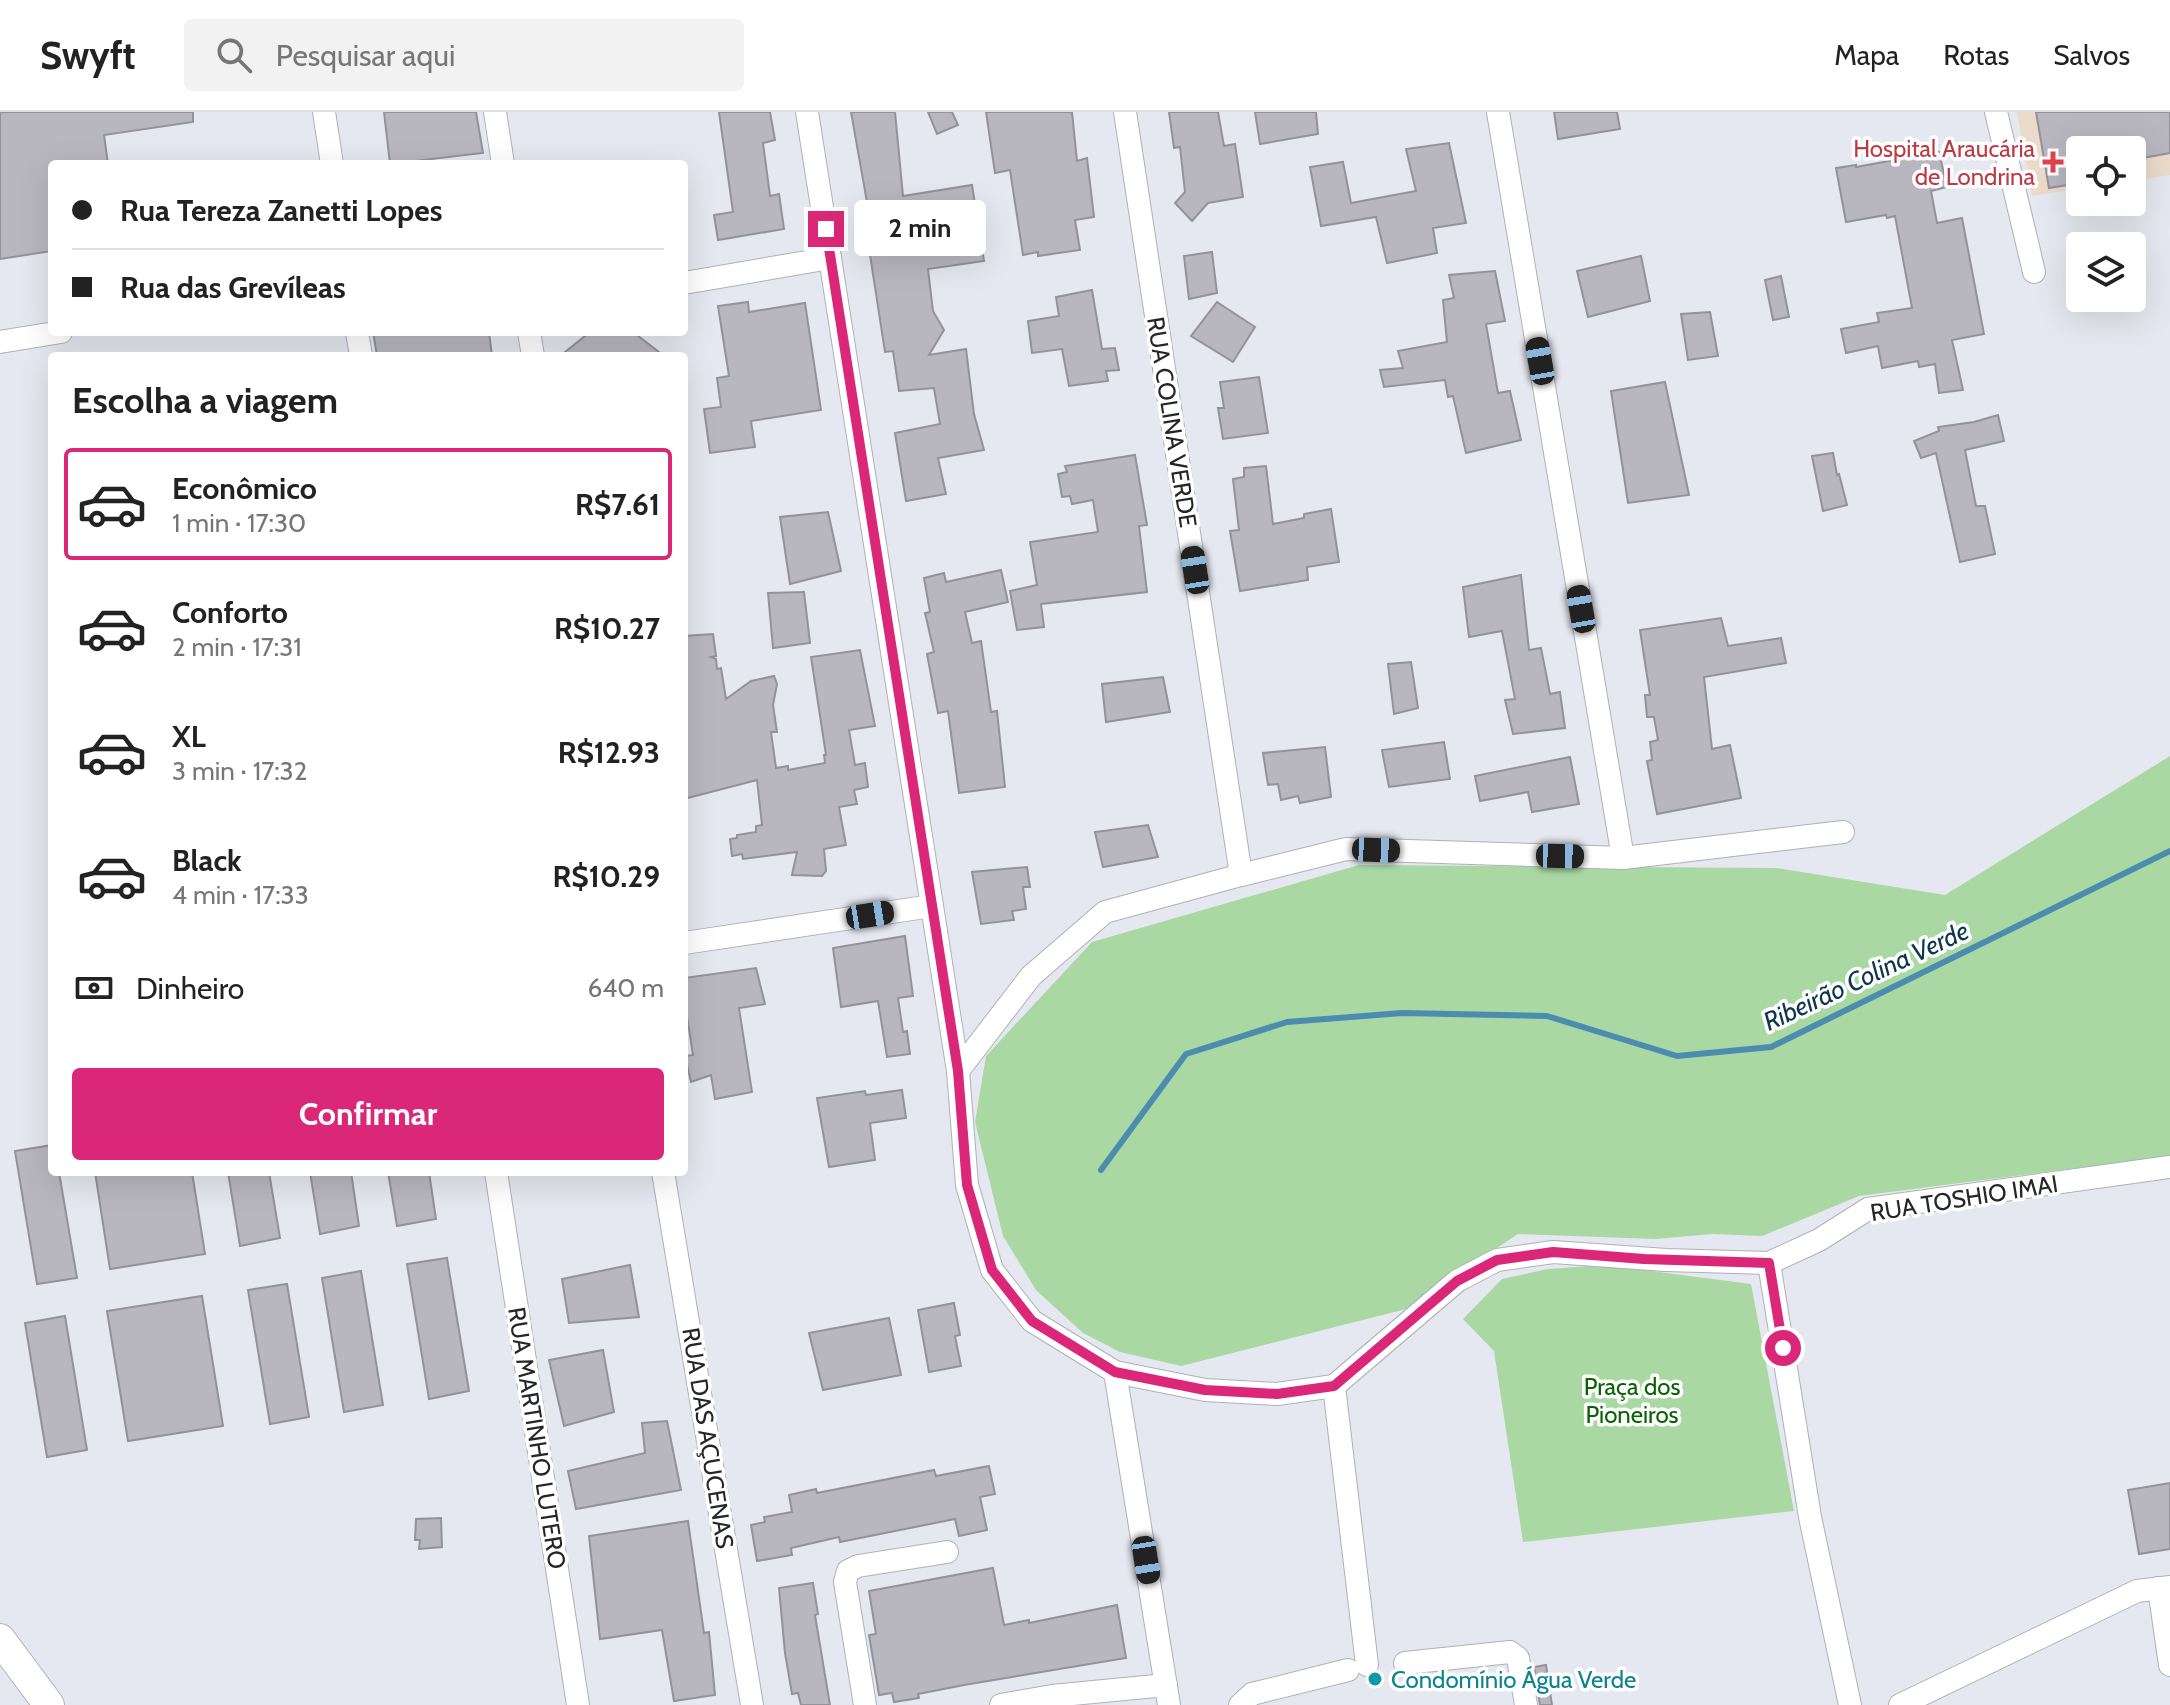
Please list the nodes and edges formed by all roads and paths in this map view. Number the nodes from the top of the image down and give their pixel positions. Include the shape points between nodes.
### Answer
1 (324, 112) edge
2 (495, 112) edge
3 (807, 112) edge
4 (1125, 112) edge
5 (1498, 112) edge
6 (1996, 112) edge
7 (331, 160) edge
8 (502, 160) edge
9 (830, 258) junction
10 (2034, 272) dead end
11 (688, 282) edge
12 (48, 334) edge
13 (0, 342) edge
14 (1843, 832) dead end
15 (1623, 858) junction
16 (1241, 875) junction
17 (932, 906) junction
18 (688, 942) edge
19 (958, 1071) junction
20 (2170, 1167) edge
21 (497, 1176) edge
22 (664, 1176) edge
23 (1769, 1263) junction
24 (1115, 1372) junction
25 (1334, 1386) junction
26 (947, 1552) dead end
27 (2155, 1589) edge
28 (0, 1639) edge
29 (2170, 1665) edge
30 (1357, 1668) junction
31 (1167, 1695) edge
32 (1052, 1701) edge
33 (49, 1705) edge
34 (578, 1705) edge
35 (752, 1705) edge
36 (865, 1705) edge
37 (1001, 1705) edge
38 (1240, 1705) edge
39 (1526, 1705) edge
40 (1850, 1705) edge
41 (1900, 1705) edge

1 - 7 street
2 - 8 street
3 - 9 street
4 - 16 street, RUA COLINA VERDE
5 - 15 street
6 - 10 street
9 - 11 street
9 - 17 street
12 - 13 street
14 - 15 street
15 - 16 street via 1346,849
16 - 19 street via 1105,912 1031,976
17 - 18 street
17 - 19 street
19 - 24 street via 967,1185 992,1270 1032,1321
20 - 23 street, RUA TOSHIO IMAI via 1868,1209
21 - 34 street, RUA MARTINHO LUTERO
22 - 35 street, RUA DAS AÇUCENAS
23 - 25 street, RUA TOSHIO IMAI via 1553,1252 1497,1260 1457,1281
23 - 40 street via 1810,1517
24 - 25 street via 1205,1390 1277,1394
24 - 31 street
25 - 30 street
26 - 36 street via 848,1571 845,1582
27 - 29 street
27 - 41 street
28 - 33 street
30 - 38 street via 1252,1694
30 - 39 street via 1510,1652 1518,1658
31 - 32 street
32 - 37 street

